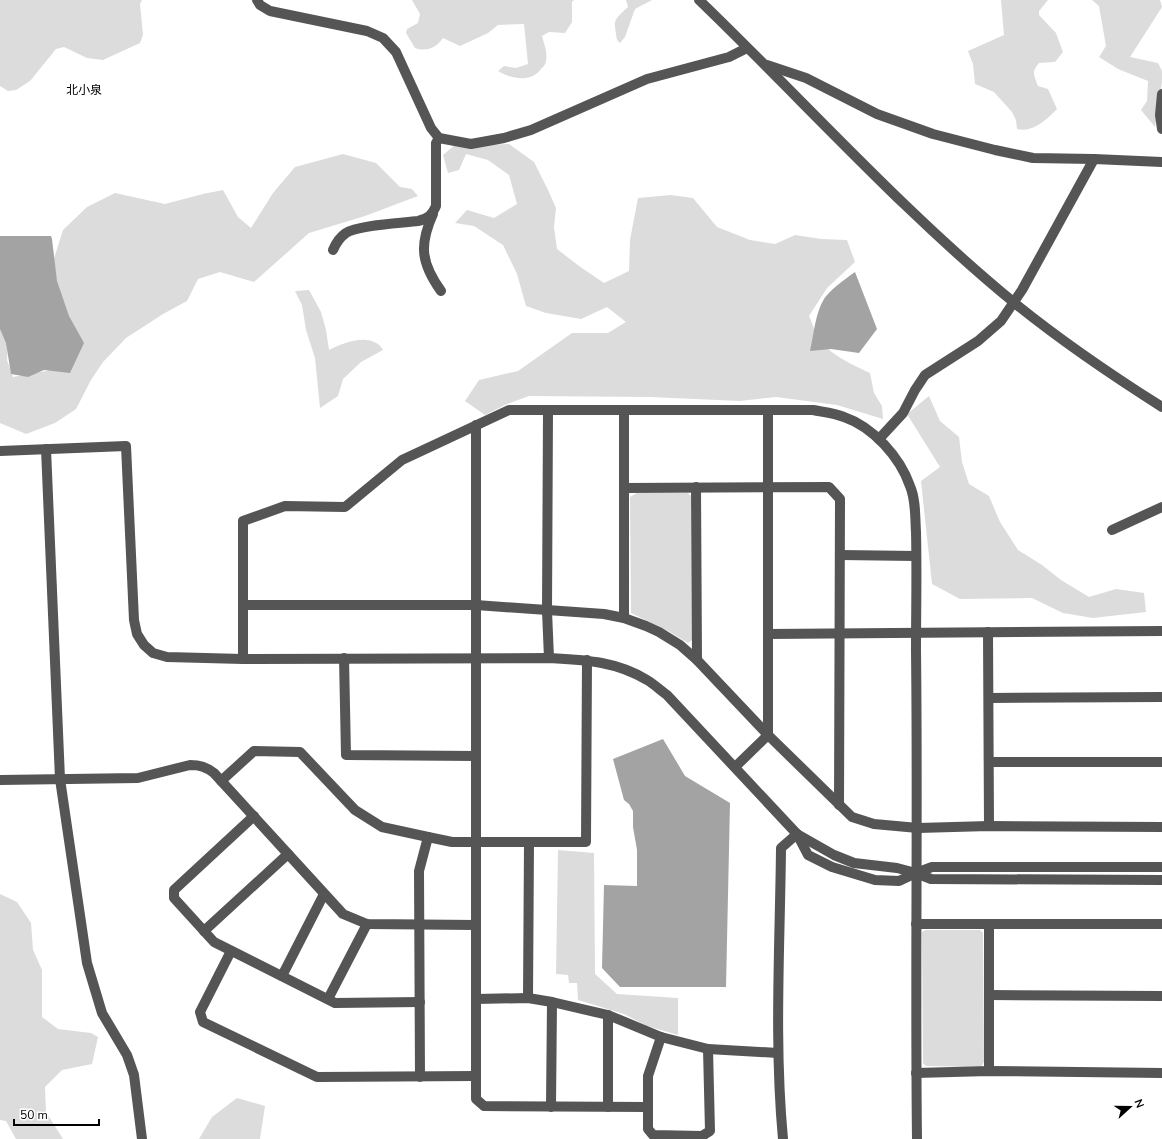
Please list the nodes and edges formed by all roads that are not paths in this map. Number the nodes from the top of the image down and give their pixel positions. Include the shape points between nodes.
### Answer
1 (257, 0) edge
2 (699, 0) edge
3 (747, 48) junction
4 (763, 63) junction
5 (1162, 94) edge
6 (1162, 129) edge
7 (439, 138) junction
8 (1094, 159) junction
9 (1162, 162) edge
10 (432, 214) junction
11 (333, 250) dead end
12 (441, 291) dead end
13 (1014, 302) junction
14 (1162, 407) edge
15 (624, 410) junction
16 (768, 410) junction
17 (548, 411) junction
18 (476, 425) junction
19 (878, 439) junction
20 (46, 449) junction
21 (0, 451) edge
22 (696, 487) junction
23 (768, 487) junction
24 (625, 488) junction
25 (1162, 507) edge
26 (1112, 530) dead end
27 (840, 555) junction
28 (916, 556) junction
29 (243, 605) junction
30 (476, 605) junction
31 (547, 611) junction
32 (624, 618) junction
33 (1162, 631) edge
34 (916, 632) junction
35 (988, 632) junction
36 (840, 633) junction
37 (768, 634) junction
38 (344, 658) junction
39 (477, 658) junction
40 (549, 658) junction
41 (243, 659) junction
42 (587, 660) junction
43 (697, 660) junction
44 (1162, 697) edge
45 (989, 698) junction
46 (768, 735) junction
47 (476, 756) junction
48 (989, 762) junction
49 (1162, 762) edge
50 (735, 767) junction
51 (60, 779) junction
52 (0, 780) edge
53 (221, 781) junction
54 (839, 805) junction
55 (254, 816) junction
56 (989, 826) junction
57 (1162, 827) edge
58 (918, 828) junction
59 (797, 834) junction
60 (428, 837) junction
61 (476, 842) junction
62 (529, 842) junction
63 (288, 854) junction
64 (1162, 867) edge
65 (916, 873) junction
66 (1162, 880) edge
67 (324, 894) junction
68 (367, 924) junction
69 (420, 924) junction
70 (916, 924) junction
71 (1162, 924) edge
72 (476, 925) junction
73 (989, 925) junction
74 (204, 932) junction
75 (231, 951) junction
76 (282, 976) junction
77 (989, 995) junction
78 (1162, 996) edge
79 (528, 998) junction
80 (328, 999) junction
81 (476, 999) junction
82 (420, 1002) junction
83 (552, 1002) junction
84 (608, 1015) junction
85 (661, 1037) junction
86 (708, 1049) junction
87 (778, 1053) junction
88 (989, 1072) junction
89 (1162, 1072) edge
90 (916, 1073) junction
91 (476, 1076) junction
92 (420, 1077) junction
93 (551, 1107) junction
94 (608, 1107) junction
95 (648, 1107) junction
96 (142, 1139) edge
97 (783, 1139) edge
98 (917, 1139) edge

1 - 7 street via 260,5 270,10 367,30 383,38 396,52 431,128
2 - 3 street
3 - 4 street
3 - 7 street via 729,57 647,79 532,130 471,144
4 - 8 street via 806,78 877,114 933,134 1033,158
4 - 13 street via 923,222
5 - 6 street
7 - 10 street via 436,143 436,206
8 - 9 street
8 - 13 street
10 - 11 street via 418,221 356,228 346,232 336,242
10 - 12 street via 427,227 424,258
13 - 14 street via 1065,341
13 - 19 street via 1001,321 978,341 926,375 903,413
15 - 16 street
15 - 17 street
15 - 24 street
16 - 19 street via 813,410 832,413 846,417
16 - 23 street
17 - 18 street via 509,410
17 - 31 street
18 - 29 street via 402,460 345,507 285,506 244,521
18 - 30 street
19 - 28 street via 888,448 904,471 911,487
20 - 21 street
20 - 41 street via 126,446 134,620 137,634 144,645 153,652 167,657
20 - 51 street
22 - 23 street
22 - 24 street
22 - 43 street
23 - 27 street via 829,487 840,499
23 - 37 street
24 - 32 street
25 - 26 street
27 - 28 street
27 - 36 street
28 - 34 street
29 - 30 street
29 - 41 street
30 - 31 street
30 - 39 street
31 - 32 street via 604,614
31 - 40 street
32 - 43 street via 659,632
33 - 35 street
34 - 35 street
34 - 36 street
34 - 58 street
35 - 45 street
36 - 37 street
36 - 54 street
37 - 46 street
38 - 39 street
38 - 41 street
38 - 47 street via 346,755
39 - 40 street
39 - 47 street
40 - 42 street
42 - 50 street via 606,662 648,680 667,696
42 - 62 street via 586,842
43 - 46 street
44 - 45 street
45 - 48 street
46 - 50 street
46 - 54 street
47 - 61 street
48 - 49 street
48 - 56 street
50 - 59 street
51 - 52 street
51 - 53 street via 138,778 198,765 206,767
51 - 96 street via 87,963 102,1013 127,1056 134,1075
53 - 55 street
53 - 60 street via 254,751 300,752 355,810 382,827
54 - 58 street via 852,817 874,824
55 - 63 street
55 - 74 street via 174,890 174,898
56 - 57 street
56 - 58 street
58 - 65 street
59 - 65 street via 808,855 832,868 874,880 899,880
59 - 87 street via 781,848
60 - 61 street via 452,842
60 - 69 street via 419,871
61 - 62 street
61 - 72 street
62 - 79 street
63 - 67 street
63 - 74 street
64 - 65 street via 932,867
65 - 66 street via 931,879
65 - 70 street
67 - 68 street via 342,914
67 - 76 street
68 - 69 street
68 - 80 street
69 - 72 street
69 - 82 street
70 - 73 street
70 - 90 street
71 - 73 street
72 - 81 street
73 - 77 street
74 - 75 street via 214,942
75 - 76 street
75 - 92 street via 200,1012 203,1022 317,1078
76 - 80 street
77 - 78 street
77 - 88 street
79 - 81 street
79 - 83 street
80 - 82 street via 335,1003
81 - 91 street
82 - 92 street
83 - 84 street
83 - 93 street
84 - 85 street
84 - 94 street
85 - 86 street
85 - 95 street via 648,1076
86 - 87 street
86 - 95 street via 710,1130 702,1136 653,1136 648,1129
87 - 97 street
88 - 89 street
88 - 90 street
90 - 98 street
91 - 92 street
91 - 93 street via 476,1099 484,1106
93 - 94 street
94 - 95 street

